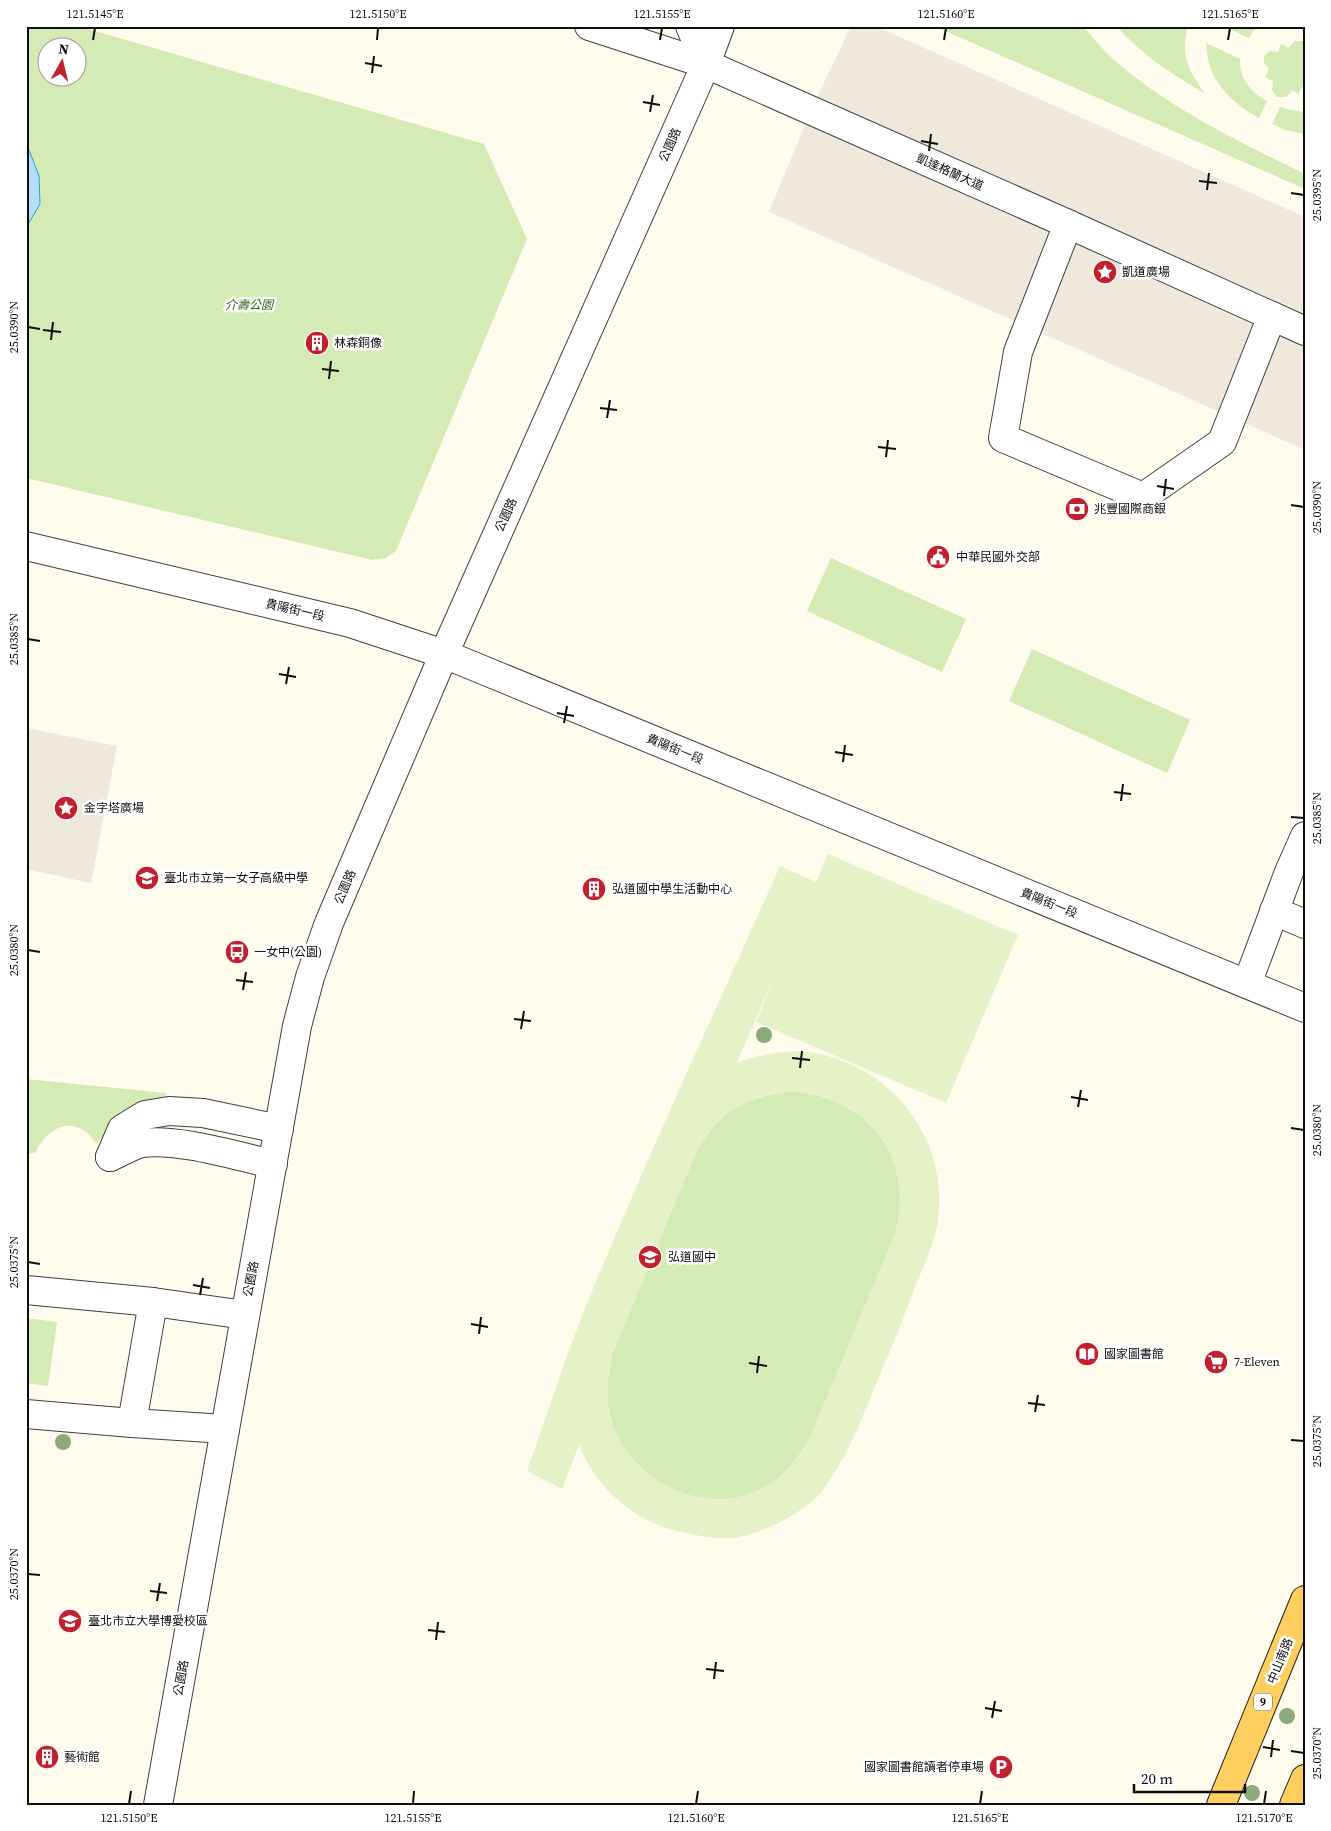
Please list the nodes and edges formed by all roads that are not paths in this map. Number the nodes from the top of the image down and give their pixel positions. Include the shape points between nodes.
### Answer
1 (589, 26) edge
2 (690, 26) edge
3 (720, 26) edge
4 (706, 64) junction
5 (1068, 224) junction
6 (1272, 316) junction
7 (1305, 331) edge
8 (26, 546) edge
9 (444, 654) junction
10 (1305, 836) edge
11 (1274, 911) junction
12 (1305, 924) edge
13 (1247, 984) junction
14 (1305, 1008) edge
15 (279, 1129) junction
16 (273, 1164) junction
17 (26, 1290) edge
18 (153, 1302) junction
19 (244, 1315) junction
20 (26, 1414) edge
21 (132, 1423) junction
22 (224, 1429) junction
23 (1305, 1600) edge
24 (1305, 1780) edge
25 (158, 1805) edge
26 (1221, 1805) edge
27 (1294, 1805) edge

1 - 4 street, 凱達格蘭大道
2 - 4 street
3 - 4 street, 公園路
4 - 5 street, 凱達格蘭大道
4 - 9 street, 公園路
5 - 6 street, 凱達格蘭大道
5 - 6 street via 1018,352 1003,438 1143,497 1222,442
6 - 7 street, 凱達格蘭大道
8 - 9 street, 貴陽街一段 via 350,623
9 - 13 street, 貴陽街一段
9 - 15 street, 公園路 via 329,923 310,977 297,1026
10 - 11 street
11 - 12 street
11 - 13 street
13 - 14 street, 貴陽街一段
15 - 16 street, 公園路
15 - 16 street via 203,1113 153,1113 122,1130 110,1157 140,1143 162,1143
16 - 19 street, 公園路
17 - 18 street
18 - 19 street
18 - 21 street
19 - 22 street, 公園路
20 - 21 street
21 - 22 street
22 - 25 street, 公園路
23 - 26 main road, 中山南路 / 9
24 - 27 main road

